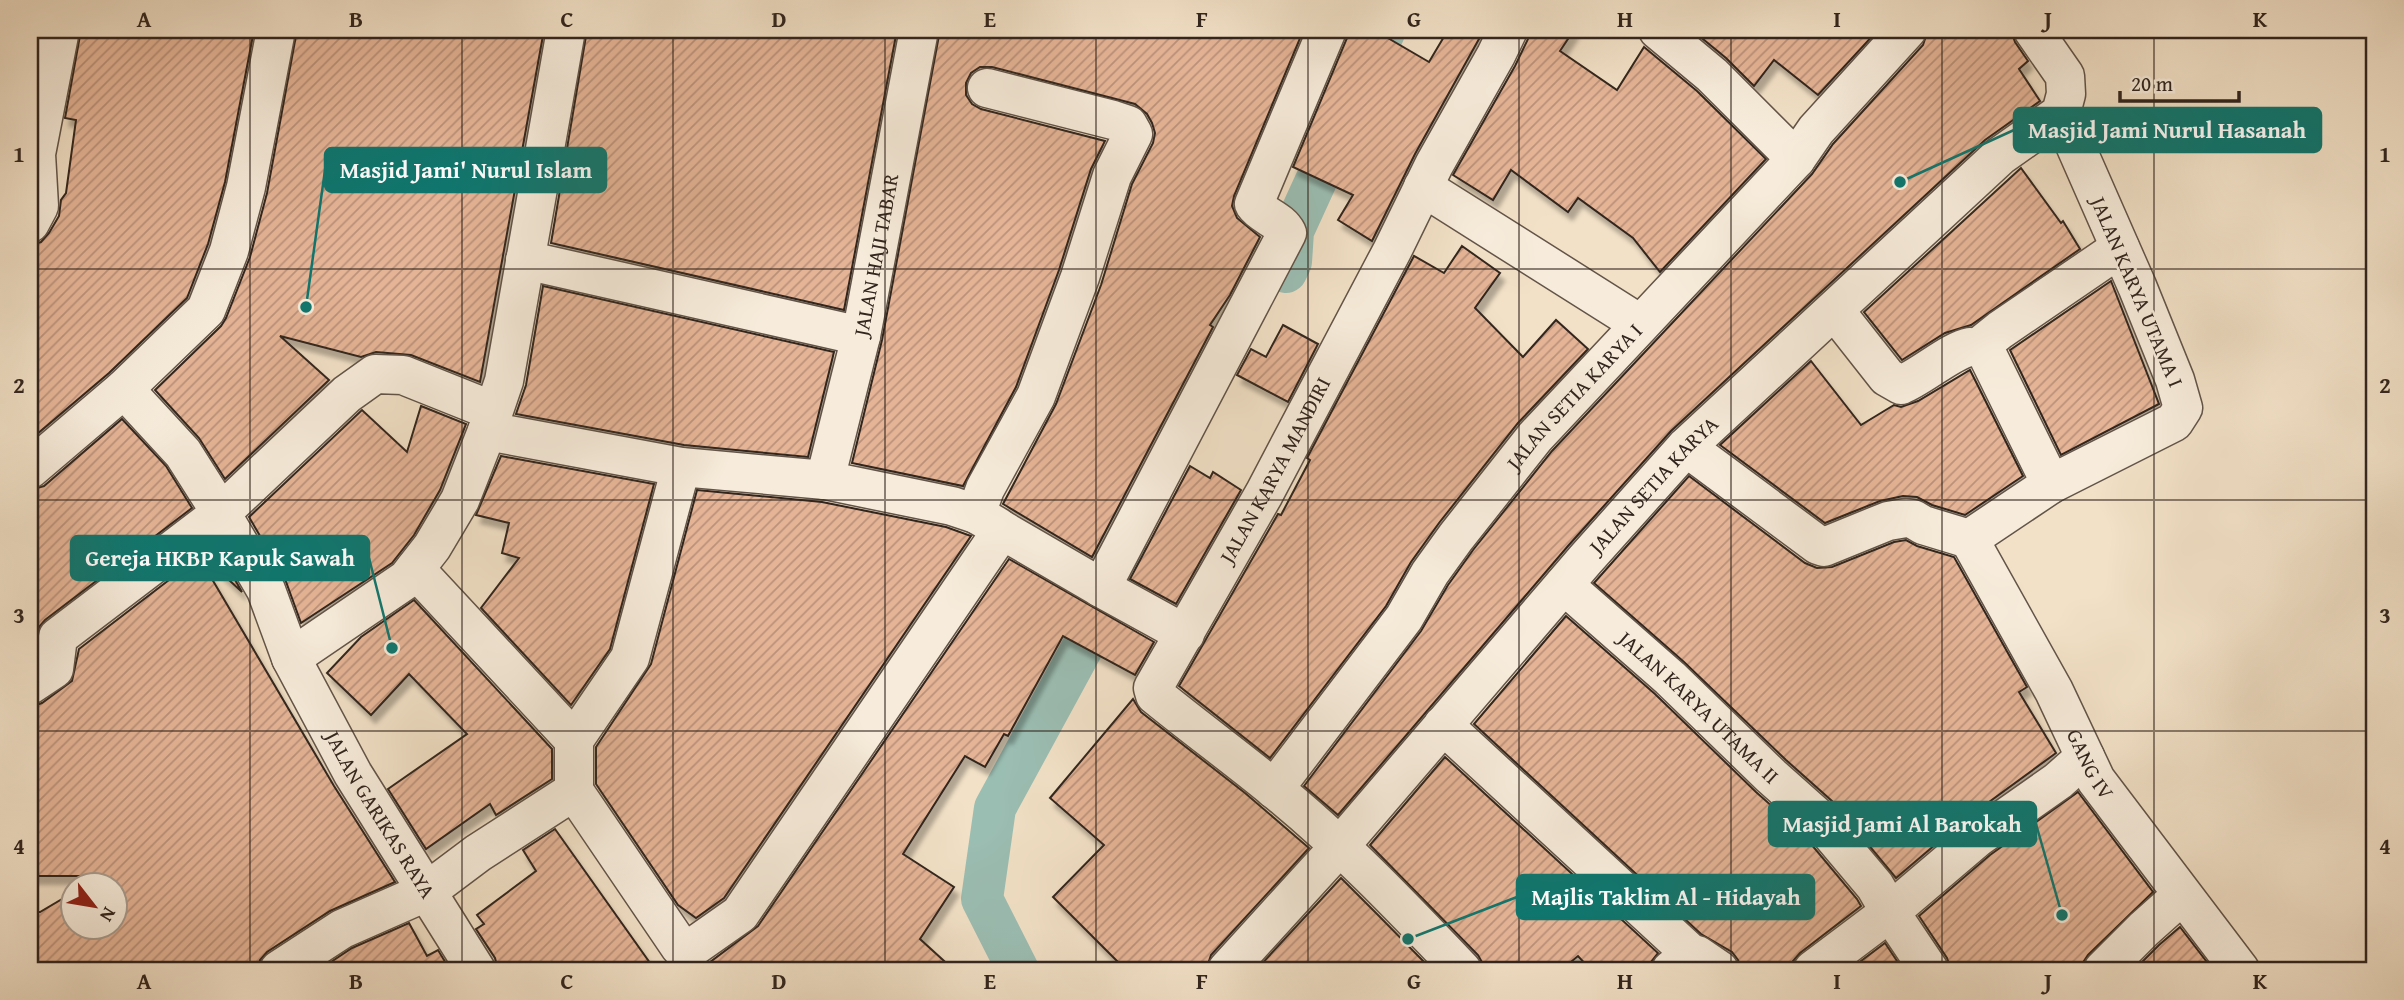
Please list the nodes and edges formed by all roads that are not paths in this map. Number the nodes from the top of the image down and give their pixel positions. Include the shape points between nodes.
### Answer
1 (60, 30) edge
2 (276, 30) edge
3 (566, 30) edge
4 (919, 30) edge
5 (1327, 30) edge
6 (1508, 30) edge
7 (1658, 30) edge
8 (1907, 30) edge
9 (2033, 30) edge
10 (987, 88) dead end
11 (2061, 113) junction
12 (33, 151) edge
13 (1796, 159) junction
14 (1423, 187) junction
15 (30, 223) edge
16 (2120, 248) junction
17 (525, 260) junction
18 (1835, 311) junction
19 (1640, 324) junction
20 (861, 336) junction
21 (1981, 349) junction
22 (124, 389) junction
23 (490, 421) junction
24 (1686, 446) junction
25 (681, 467) junction
26 (30, 470) edge
27 (825, 480) junction
28 (2051, 484) junction
29 (221, 513) junction
30 (989, 522) junction
31 (1969, 539) junction
32 (415, 569) junction
33 (1564, 585) junction
34 (1103, 589) junction
35 (1185, 634) junction
36 (290, 658) junction
37 (30, 685) edge
38 (1443, 725) junction
39 (574, 740) junction
40 (2085, 757) junction
41 (1274, 789) junction
42 (573, 790) junction
43 (1339, 847) junction
44 (426, 892) junction
45 (2182, 895) junction
46 (1890, 912) junction
47 (1693, 964) edge
48 (279, 970) edge
49 (476, 970) edge
50 (1227, 970) edge
51 (1462, 970) edge
52 (1813, 970) edge
53 (1929, 970) edge
54 (2103, 970) edge
55 (2240, 970) edge

1 - 12 street
2 - 22 street via 246,187 229,251 206,310
3 - 17 street
4 - 20 street, JALAN HAJI TABAR
5 - 34 street via 1254,204 1287,233
6 - 14 street, JALAN KARYA MANDIRI
7 - 13 street via 1712,75
8 - 13 street, JALAN SETIA KARYA I via 1816,130
9 - 11 street via 2065,76
10 - 30 street via 1113,120 1128,125 1133,134 1112,176 1036,396 985,489
11 - 16 street, JALAN KARYA UTAMA I
11 - 18 street, JALAN SETIA KARYA via 2000,156
12 - 15 street via 39,206
13 - 19 street, JALAN SETIA KARYA I
14 - 19 street
14 - 35 street, JALAN KARYA MANDIRI via 1271,482
16 - 21 street via 2000,330
16 - 28 street, JALAN KARYA UTAMA I via 2183,408 2174,422
17 - 20 street
17 - 23 street via 504,381
18 - 21 street via 1887,377 1901,385 1961,350
18 - 24 street, JALAN SETIA KARYA
19 - 41 street, JALAN SETIA KARYA I via 1500,480 1430,573 1404,618
20 - 27 street, JALAN HAJI TABAR
21 - 28 street
22 - 26 street
22 - 29 street, JALAN GARIKAS RAYA via 183,453
23 - 25 street
23 - 29 street via 402,375 375,374 347,394
23 - 32 street via 460,500
24 - 31 street via 1818,545 1828,546 1881,523 1906,518
24 - 33 street, JALAN SETIA KARYA
25 - 27 street
25 - 39 street via 629,658
27 - 30 street via 952,506
28 - 31 street
29 - 36 street, JALAN GARIKAS RAYA via 265,590
29 - 37 street via 58,637 54,669
30 - 34 street
30 - 42 street via 740,914 693,947 680,947
31 - 40 street, GANG IV via 2054,691
32 - 36 street via 407,579
32 - 39 street
33 - 38 street, JALAN SETIA KARYA
33 - 46 street, JALAN KARYA UTAMA II via 1818,817 1875,886
34 - 35 street
35 - 41 street, JALAN KARYA MANDIRI via 1157,678 1155,695
36 - 44 street, JALAN GARIKAS RAYA via 353,774
38 - 43 street, JALAN SETIA KARYA
38 - 47 street
39 - 42 street
40 - 45 street, GANG IV via 2096,780
40 - 46 street via 1977,838
41 - 43 street, JALAN KARYA MANDIRI
42 - 44 street
43 - 50 street, JALAN SETIA KARYA
43 - 51 street, JALAN KARYA MANDIRI
44 - 48 street via 342,929
44 - 49 street, JALAN GARIKAS RAYA
45 - 54 street
45 - 55 street, GANG IV
46 - 52 street
46 - 53 street, JALAN KARYA UTAMA II

